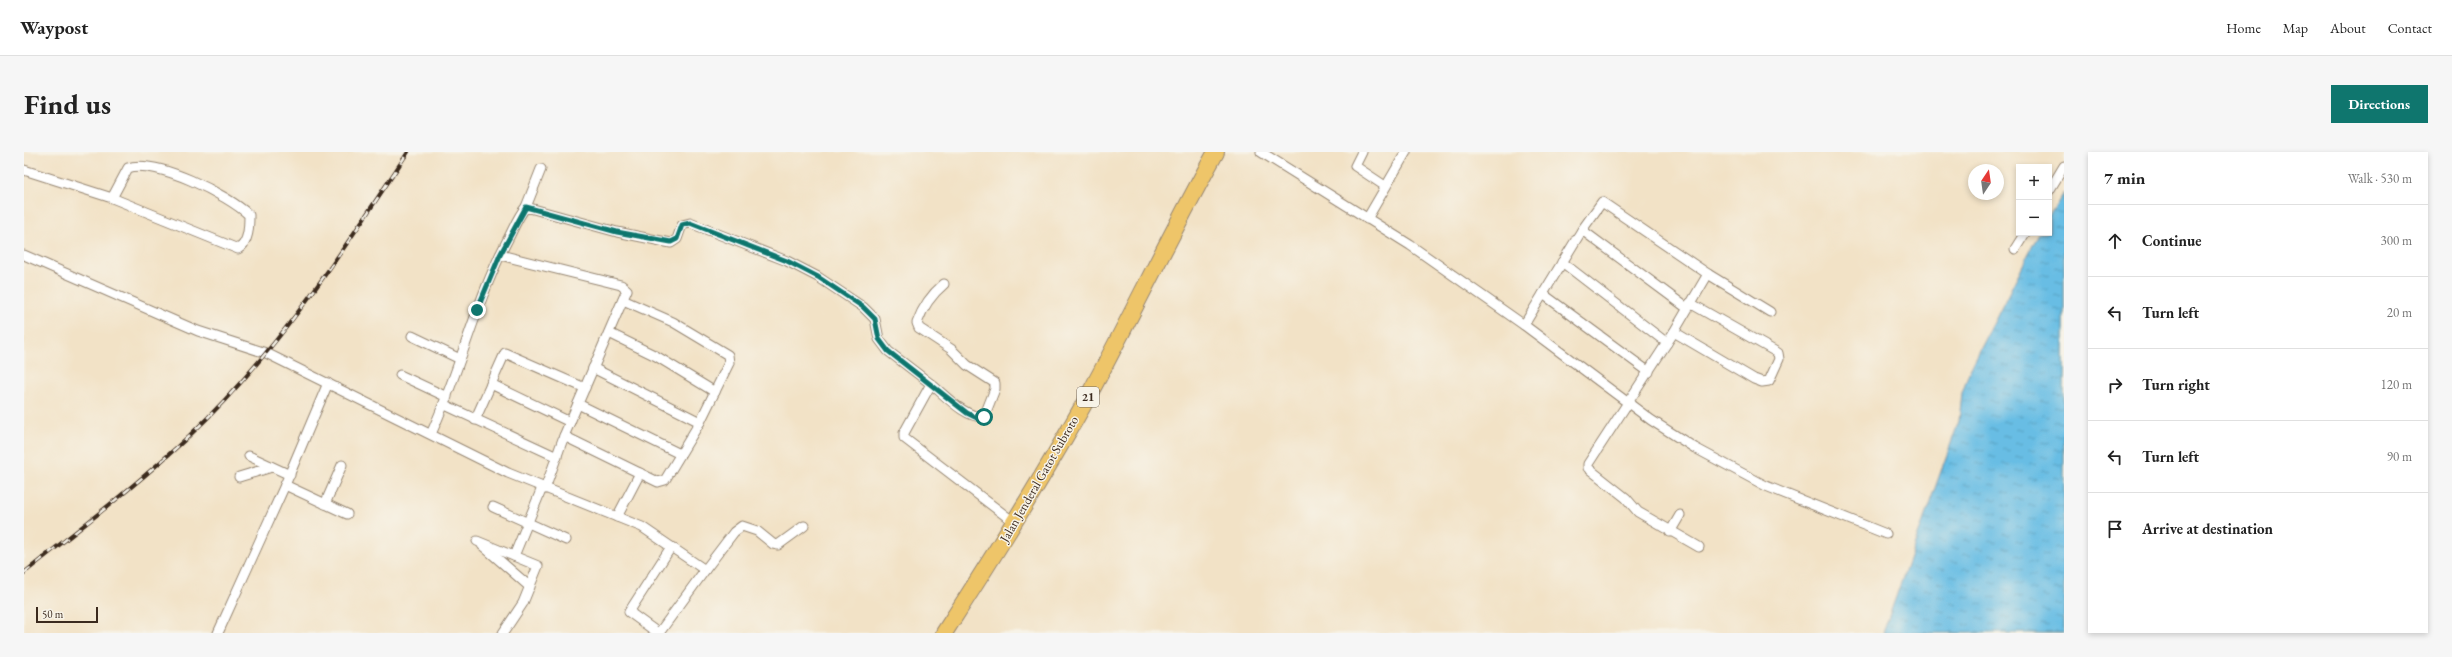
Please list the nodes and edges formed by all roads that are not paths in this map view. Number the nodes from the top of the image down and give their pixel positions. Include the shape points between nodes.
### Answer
1 (1216, 152) edge
2 (1261, 152) edge
3 (1362, 152) edge
4 (1406, 152) edge
5 (2064, 166) edge
6 (541, 169) dead end
7 (24, 171) edge
8 (1385, 186) junction
9 (2052, 187) edge
10 (112, 198) junction
11 (526, 207) junction
12 (1367, 219) junction
13 (1582, 230) junction
14 (2023, 236) edge
15 (2015, 249) dead end
16 (24, 255) edge
17 (500, 255) junction
18 (1562, 262) junction
19 (1708, 274) junction
20 (944, 284) dead end
21 (1543, 294) junction
22 (623, 300) junction
23 (1688, 306) junction
24 (1770, 312) dead end
25 (1524, 325) junction
26 (1674, 332) junction
27 (609, 334) junction
28 (412, 336) dead end
29 (1667, 343) junction
30 (460, 359) junction
31 (593, 368) junction
32 (1649, 372) junction
33 (400, 375) dead end
34 (328, 383) junction
35 (491, 384) junction
36 (931, 384) junction
37 (585, 388) junction
38 (715, 392) junction
39 (446, 401) junction
40 (1629, 402) junction
41 (578, 404) junction
42 (475, 420) junction
43 (570, 422) junction
44 (700, 422) junction
45 (431, 434) junction
46 (564, 436) junction
47 (680, 454) junction
48 (249, 456) dead end
49 (556, 457) junction
50 (342, 465) dead end
51 (272, 466) junction
52 (640, 473) junction
53 (290, 475) junction
54 (239, 477) dead end
55 (285, 485) junction
56 (544, 489) junction
57 (326, 504) junction
58 (493, 507) dead end
59 (347, 514) dead end
60 (1680, 514) dead end
61 (617, 517) junction
62 (528, 523) junction
63 (1015, 523) junction
64 (804, 526) dead end
65 (1670, 532) junction
66 (1886, 534) dead end
67 (566, 540) dead end
68 (671, 547) junction
69 (1699, 547) dead end
70 (514, 556) junction
71 (705, 570) junction
72 (530, 587) junction
73 (218, 633) edge
74 (503, 633) edge
75 (658, 633) edge
76 (944, 633) edge

1 - 63 highway, Jalan Jenderal Gatot Subroto / 21 via 1173,229 1090,392
2 - 12 street
3 - 8 street via 1355,166
4 - 8 street
5 - 9 street
6 - 11 street
7 - 10 street
8 - 12 street
10 - 10 street via 238,249 246,240 249,215 242,208 170,172 139,166 128,168
11 - 17 street
11 - 36 street via 617,232 671,242 677,239 682,225 690,223 787,261 818,277 863,307 875,319 879,339 888,351
12 - 25 street via 1410,245
13 - 18 street
13 - 19 street via 1600,203 1605,202
13 - 23 street
14 - 15 street
16 - 34 street via 198,331 261,351
17 - 22 street via 621,285 627,290
17 - 30 street
18 - 21 street
18 - 29 street
19 - 23 street
19 - 24 street
20 - 36 street via 935,292 919,317 919,328 952,349 967,365 991,379 995,383 995,389 984,417 977,418
21 - 25 street
21 - 32 street
22 - 27 street
22 - 38 street via 673,322 728,355 729,363
23 - 26 street
23 - 26 street via 1778,353 1779,359 1769,381 1754,379
25 - 40 street
26 - 29 street
27 - 31 street
27 - 38 street via 656,356
28 - 30 street
29 - 32 street
30 - 39 street
31 - 37 street
31 - 44 street
32 - 40 street
33 - 39 street
34 - 45 street
34 - 53 street
35 - 37 street via 502,356 507,352
35 - 42 street
35 - 43 street
36 - 63 street via 904,433 904,438
37 - 41 street
38 - 44 street
39 - 42 street
39 - 45 street
40 - 65 street via 1588,464 1588,468 1626,498 1633,508
40 - 66 street via 1651,420 1746,477
41 - 43 street
41 - 47 street
42 - 49 street
43 - 46 street
44 - 47 street
45 - 56 street
46 - 49 street
46 - 52 street
47 - 52 street via 665,480 658,482
48 - 51 street
49 - 56 street
50 - 57 street
51 - 53 street
51 - 54 street
52 - 61 street
53 - 55 street
55 - 57 street
55 - 73 street
56 - 61 street
56 - 62 street
57 - 59 street
58 - 62 street
60 - 65 street
61 - 68 street via 642,527
62 - 67 street
62 - 70 street
63 - 76 highway, Jalan Jenderal Gatot Subroto / 21
64 - 71 street via 778,545 757,531 742,526 734,532
65 - 69 street
68 - 71 street
68 - 75 street via 629,612
70 - 72 street via 538,566
70 - 72 street via 477,541
71 - 75 street
72 - 74 street via 523,603

